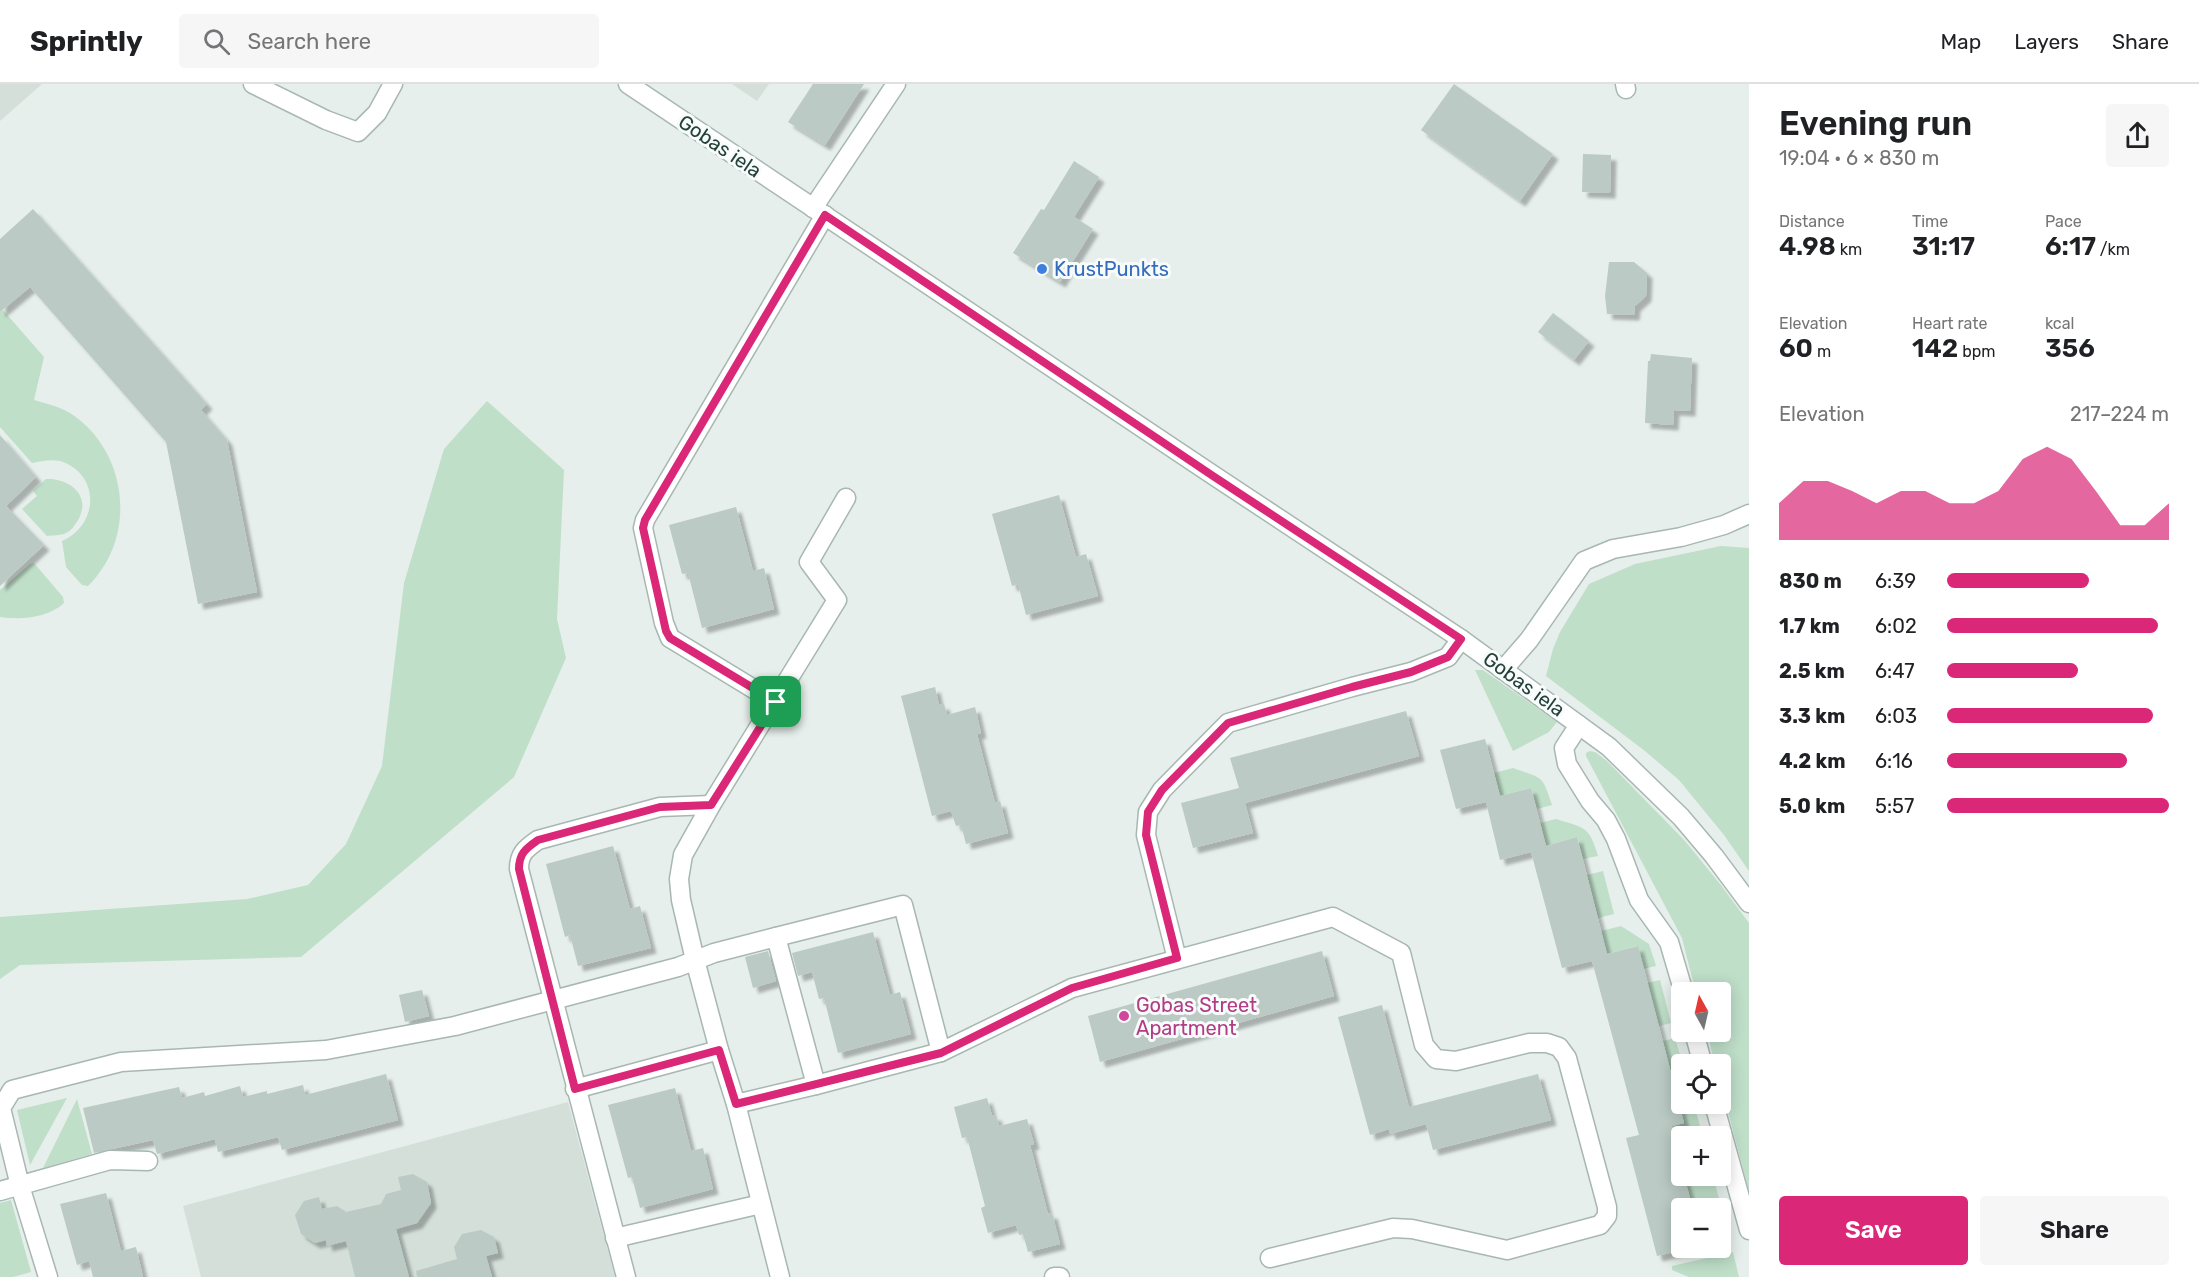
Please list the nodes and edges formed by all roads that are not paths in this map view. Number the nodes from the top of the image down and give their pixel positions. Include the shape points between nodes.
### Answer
1 (253, 84) edge
2 (393, 84) edge
3 (628, 84) edge
4 (896, 84) edge
5 (819, 212) junction
6 (846, 498) dead end
7 (1749, 514) edge
8 (1461, 639) junction
9 (1503, 670) junction
10 (776, 702) junction
11 (1579, 725) junction
12 (711, 805) junction
13 (1749, 903) edge
14 (776, 937) junction
15 (1177, 958) junction
16 (695, 960) junction
17 (1681, 982) edge
18 (552, 999) junction
19 (719, 1050) junction
20 (941, 1053) junction
21 (816, 1085) junction
22 (575, 1089) junction
23 (736, 1104) junction
24 (1717, 1114) edge
25 (148, 1161) dead end
26 (20, 1186) junction
27 (0, 1191) edge
28 (761, 1204) junction
29 (1749, 1230) edge
30 (615, 1238) junction
31 (1270, 1258) dead end
32 (48, 1277) edge
33 (626, 1277) edge
34 (780, 1277) edge
35 (1054, 1277) edge
36 (1060, 1277) edge

1 - 2 street via 358,132 377,113
3 - 5 street, Gobas iela
4 - 5 street
5 - 8 street, Gobas iela
5 - 10 street via 643,528 670,638
6 - 10 street via 810,562 837,600
7 - 9 street via 1681,537 1613,549 1584,561
8 - 9 street, Gobas iela
8 - 15 street via 1448,657 1411,672 1228,723 1162,790 1148,812 1146,835
9 - 11 street, Gobas iela
10 - 12 street
11 - 13 street, Gobas iela via 1609,747 1675,810
11 - 17 street via 1564,748 1567,764 1616,839 1639,900 1669,942
12 - 16 street via 683,855 679,879
12 - 18 street via 660,807 538,840 525,849 519,869
14 - 16 street
14 - 20 street via 903,905
14 - 21 street
15 - 20 street via 1072,988
15 - 31 street via 1333,917 1401,953 1424,1045 1436,1059 1456,1061 1547,1042 1567,1058 1607,1207 1607,1216 1600,1225 1507,1250 1393,1228
16 - 18 street via 678,968
16 - 19 street
18 - 22 street
18 - 26 street via 455,1026 326,1050 121,1062 12,1090 1,1108
19 - 22 street
19 - 23 street
20 - 21 street
21 - 23 street
22 - 30 street
23 - 28 street
24 - 29 street
25 - 26 street via 110,1160
26 - 27 street
26 - 32 street
28 - 30 street
28 - 34 street
30 - 33 street
35 - 36 street

